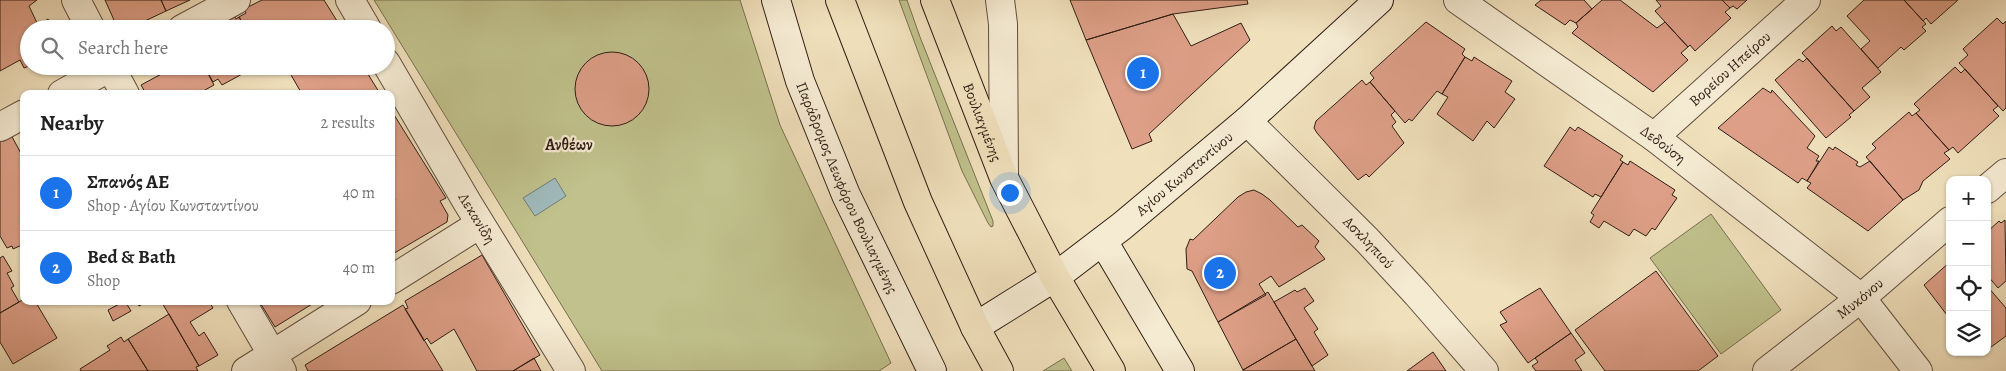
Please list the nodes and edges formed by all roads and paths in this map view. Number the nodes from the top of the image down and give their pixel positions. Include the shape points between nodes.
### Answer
1 (76, 0) edge
2 (236, 0) edge
3 (350, 0) edge
4 (776, 0) edge
5 (840, 0) edge
6 (935, 0) edge
7 (1000, 0) edge
8 (1379, 0) edge
9 (1458, 0) edge
10 (1806, 0) edge
11 (86, 20) edge
12 (199, 20) edge
13 (362, 20) edge
14 (96, 75) edge
15 (115, 75) edge
16 (394, 75) edge
17 (69, 90) edge
18 (123, 90) edge
19 (20, 116) edge
20 (1247, 121) junction
21 (0, 127) edge
22 (1654, 137) junction
23 (2006, 173) edge
24 (1004, 178) junction
25 (1991, 186) edge
26 (480, 224) junction
27 (1946, 224) edge
28 (1103, 241) junction
29 (395, 277) edge
30 (1055, 277) junction
31 (1861, 298) junction
32 (243, 305) edge
33 (352, 305) edge
34 (975, 327) junction
35 (276, 363) edge
36 (930, 370) edge
37 (246, 371) edge
38 (571, 371) edge
39 (999, 371) edge
40 (1112, 371) edge
41 (1180, 371) edge
42 (1484, 371) edge
43 (1767, 371) edge
44 (1918, 371) edge

1 - 11 street
2 - 12 street
3 - 13 street
4 - 36 street, Παράδρομος Λεωφόρου Βουλιαγμένης via 800,81 846,196
5 - 34 main road via 902,165
6 - 24 main road, Βουλιαγμένης
7 - 24 street
8 - 20 street, Αγίου Κωνσταντίνου
9 - 22 street, Δεδούση
10 - 22 street, Βορείου Ηπείρου
14 - 17 street
15 - 18 street
16 - 26 street, Λεκανίδη
19 - 21 street
20 - 28 street, Αγίου Κωνσταντίνου
20 - 42 street, Ασκληπιού via 1367,240
22 - 31 street, Δεδούση
23 - 25 street
24 - 30 main road, Βουλιαγμένης
26 - 29 street
26 - 38 street, Λεκανίδη
27 - 31 street, Μυκόνου
28 - 30 street, Αγίου Κωνσταντίνου
28 - 41 street
30 - 34 street, Αγίου Κωνσταντίνου
30 - 40 main road, Βουλιαγμένης
31 - 43 street, Μυκόνου
31 - 44 street, Δεδούση
32 - 35 street
33 - 35 street
34 - 39 main road
35 - 37 street

